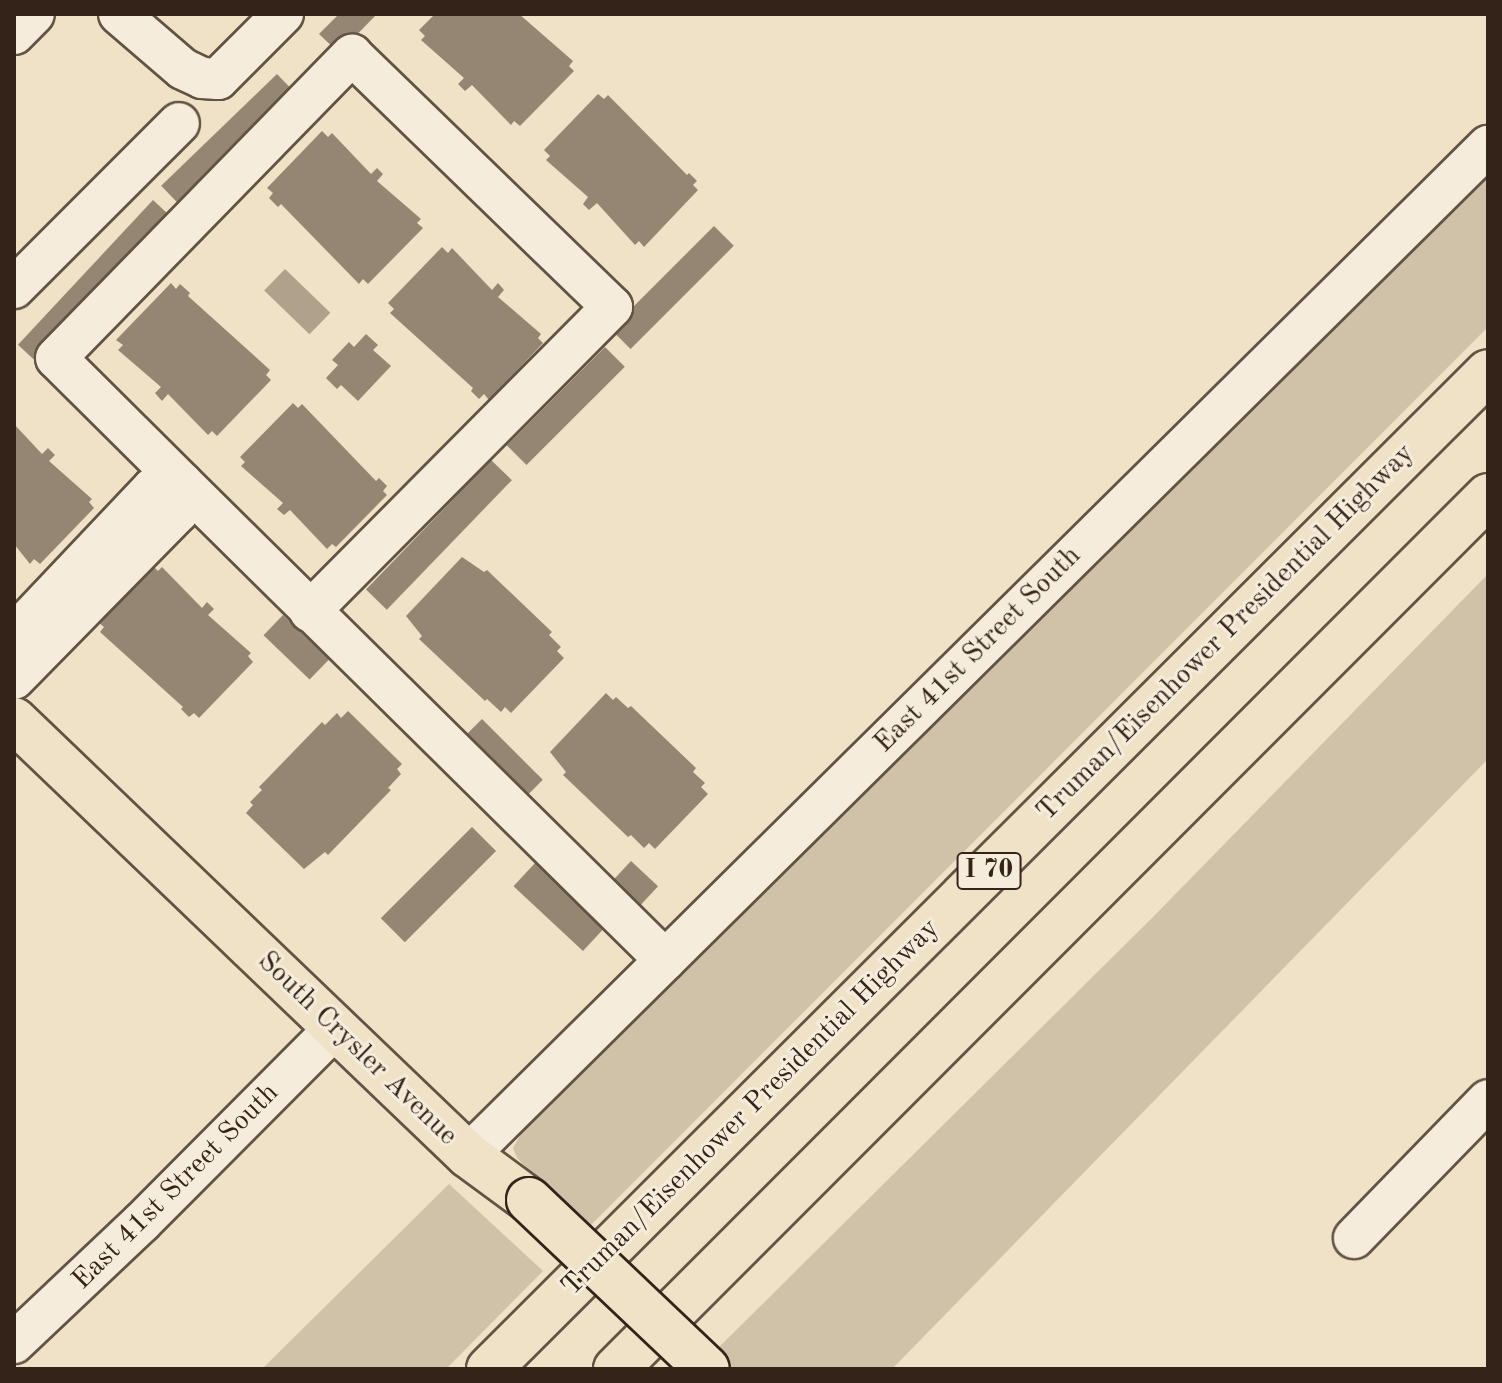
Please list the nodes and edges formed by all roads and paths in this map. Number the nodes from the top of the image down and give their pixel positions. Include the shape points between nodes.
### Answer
1 (34, 14) edge
2 (119, 14) edge
3 (283, 14) edge
4 (14, 34) edge
5 (179, 123) dead end
6 (1488, 146) edge
7 (14, 288) edge
8 (1488, 372) edge
9 (177, 487) junction
10 (1488, 496) edge
11 (310, 611) junction
12 (14, 635) edge
13 (14, 679) edge
14 (14, 720) edge
15 (665, 960) junction
16 (335, 1028) junction
17 (1488, 1100) edge
18 (468, 1155) junction
19 (1354, 1238) dead end
20 (14, 1343) edge
21 (489, 1369) edge
22 (616, 1369) edge
23 (707, 1369) edge

1 - 4 street
2 - 3 street via 183,69 218,79
5 - 7 street
6 - 15 street, East 41st Street South
8 - 21 main road, Truman/Eisenhower Presidential Highway / I 70
9 - 11 street
9 - 11 street via 56,358 352,55 612,307
9 - 12 street via 153,488
9 - 13 street via 178,512
10 - 22 main road
11 - 15 street
14 - 16 main road, South Crysler Avenue
15 - 18 street, East 41st Street South
16 - 18 main road, South Crysler Avenue
16 - 20 street, East 41st Street South
17 - 19 street
18 - 23 main road, South Crysler Avenue, bridge via 529,1200

